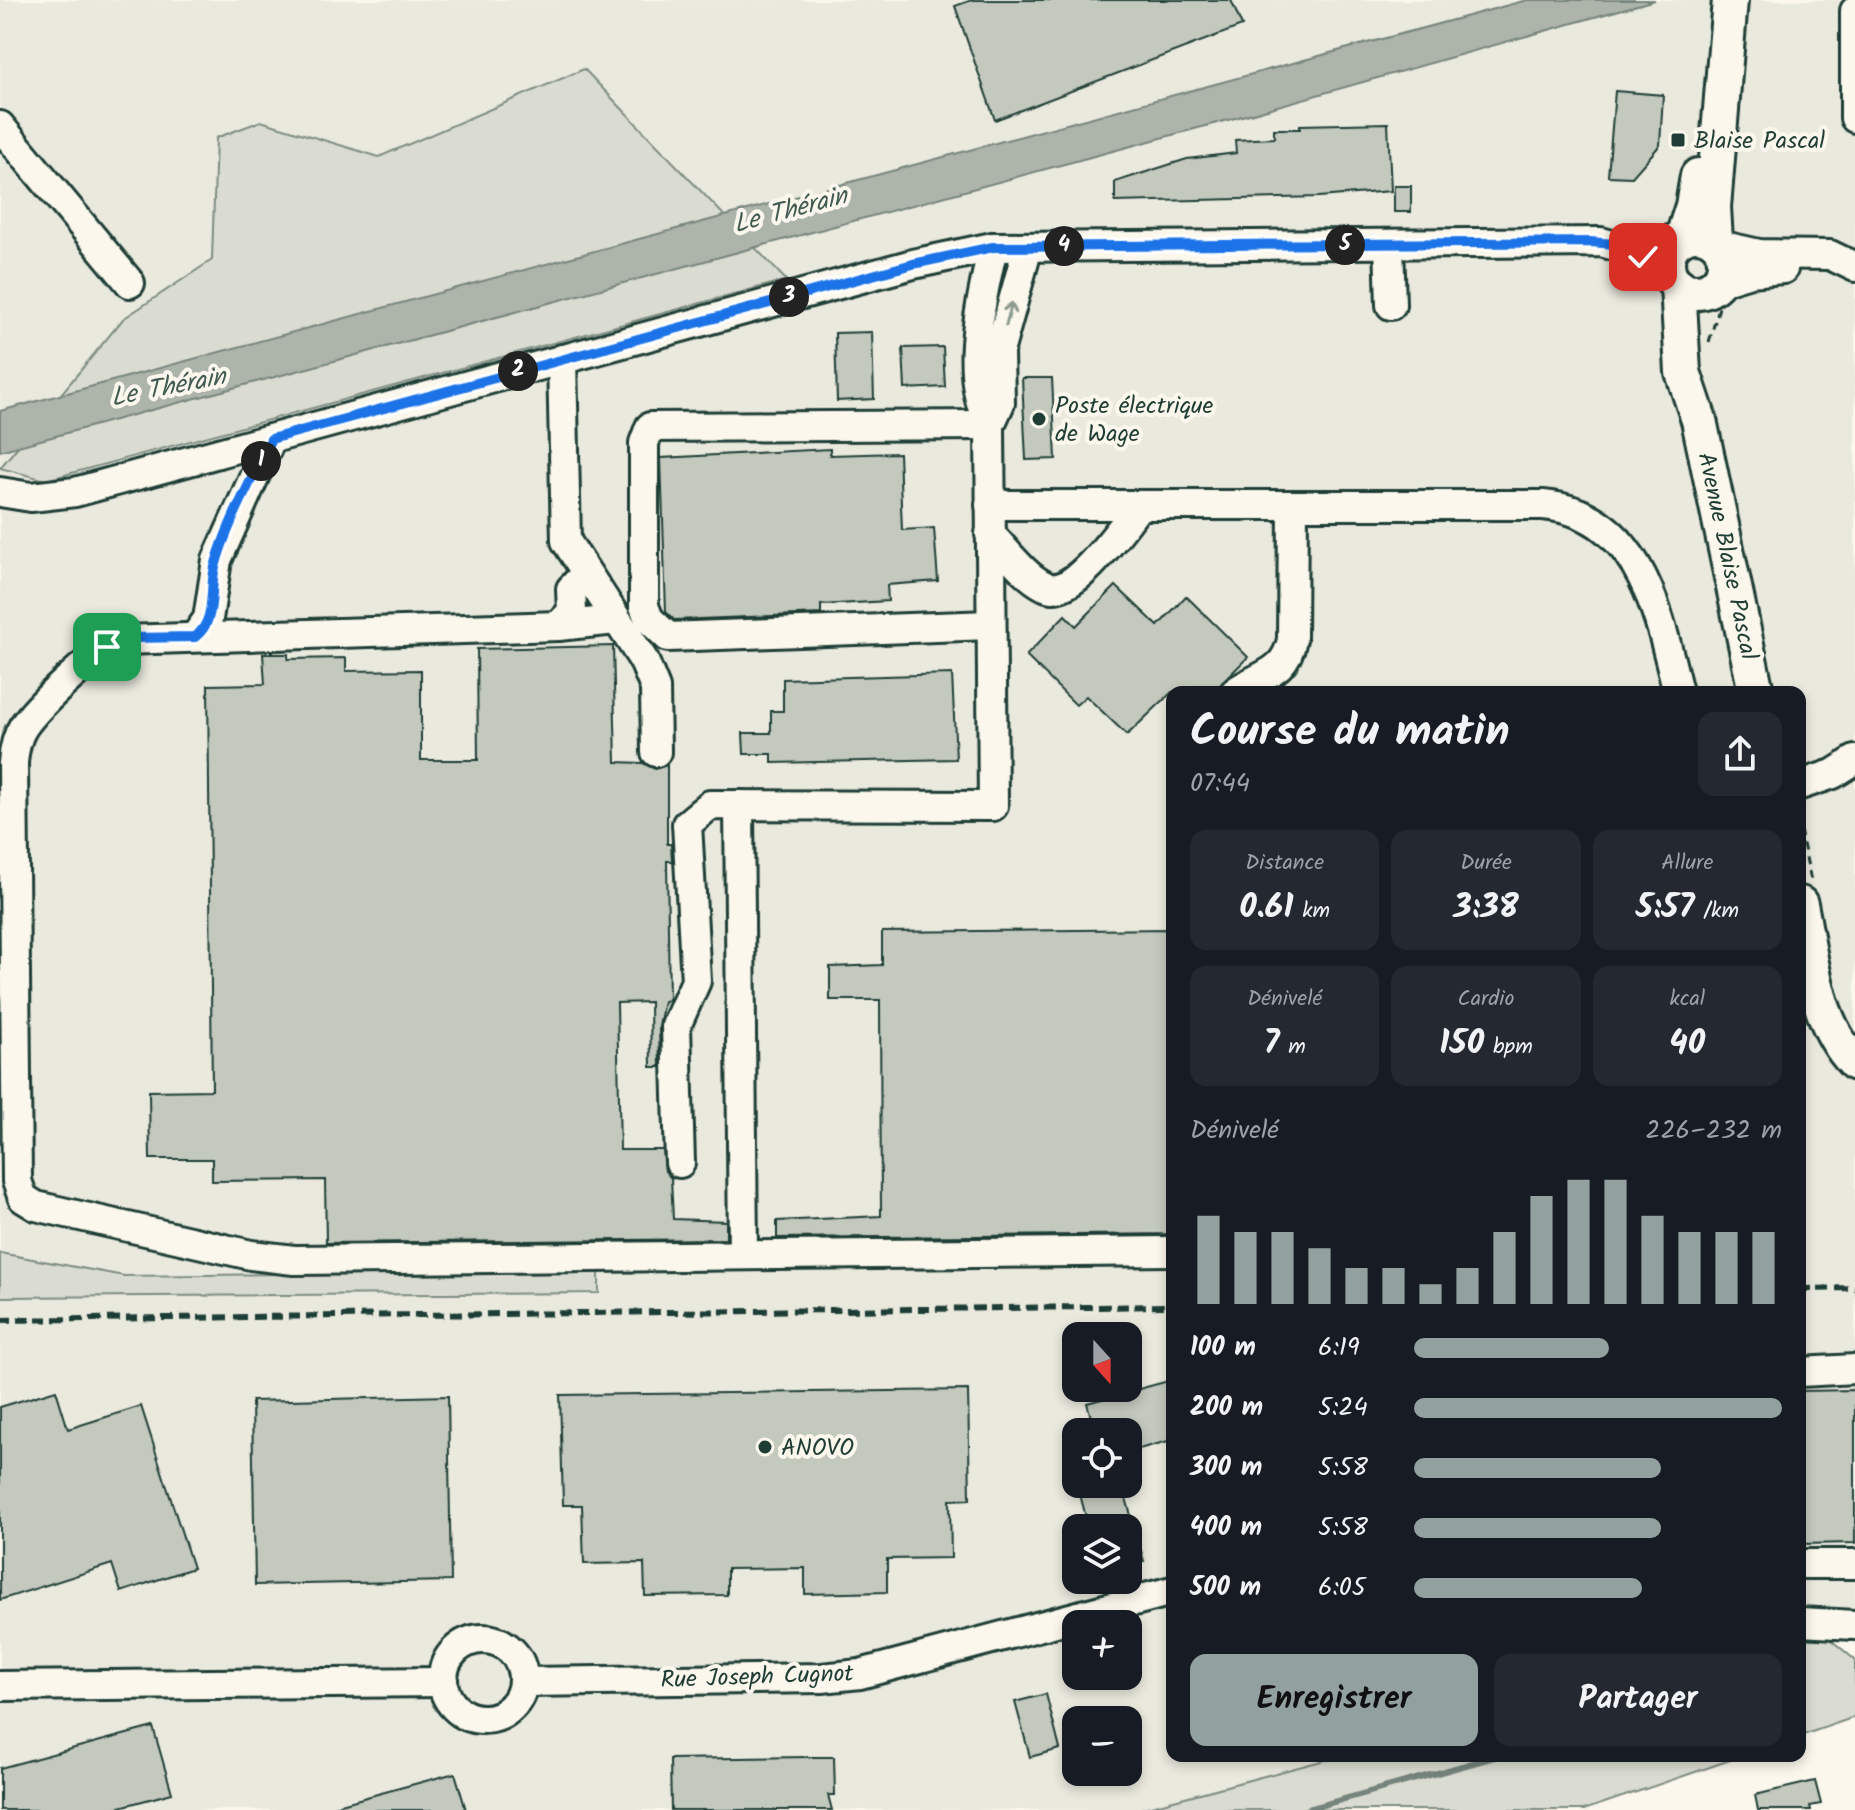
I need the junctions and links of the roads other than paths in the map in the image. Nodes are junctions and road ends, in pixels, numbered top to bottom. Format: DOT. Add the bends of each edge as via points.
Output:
graph roads {
  1 [pos="1712,0"];
  2 [pos="1730,0"];
  3 [pos="1855,11"];
  4 [pos="1855,118"];
  5 [pos="0,126"];
  6 [pos="1699,241"];
  7 [pos="1389,244"];
  8 [pos="1621,246"];
  9 [pos="993,247"];
  10 [pos="1028,247"];
  11 [pos="1855,268"];
  12 [pos="130,283"];
  13 [pos="1694,284"];
  14 [pos="1391,305"];
  15 [pos="562,359"];
  16 [pos="990,425"];
  17 [pos="271,439"];
  18 [pos="0,492"];
  19 [pos="990,505"];
  20 [pos="1140,505"];
  21 [pos="1293,506"];
  22 [pos="990,534"];
  23 [pos="586,573"];
  24 [pos="616,620"];
  25 [pos="991,625"];
  26 [pos="558,626"];
  27 [pos="195,637"];
  28 [pos="1246,686"];
  29 [pos="1676,686"];
  30 [pos="1755,686"];
  31 [pos="656,752"];
  32 [pos="1855,760"];
  33 [pos="1806,783"];
  34 [pos="739,805"];
  35 [pos="1806,931"];
  36 [pos="1855,1063"];
  37 [pos="680,1163"];
  38 [pos="1166,1251"];
  39 [pos="743,1255"];
  40 [pos="1855,1369"];
  41 [pos="1806,1372"];
  42 [pos="1806,1564"];
  43 [pos="1855,1564"];
  44 [pos="1166,1593"];
  45 [pos="1806,1622"];
  46 [pos="1806,1623"];
  47 [pos="1855,1625"];
  48 [pos="1855,1632"];
  49 [pos="443,1682"];
  50 [pos="523,1682"];
  51 [pos="0,1686"];
  1 -- 6 [label="main road, Avenue Blaise Pascal" via="1697,178"];
  2 -- 6 [label="main road, Avenue Blaise Pascal" via="1713,207"];
  3 -- 4 [label="street"];
  5 -- 12 [label="street"];
  6 -- 8 [label="street"];
  6 -- 11 [label="street" via="1759,254 1830,255"];
  6 -- 13 [label="main road, Avenue Blaise Pascal" via="1725,266"];
  6 -- 13 [label="main road, Avenue Blaise Pascal" via="1668,258"];
  7 -- 8 [label="street"];
  7 -- 10 [label="street"];
  7 -- 14 [label="street"];
  8 -- 13 [label="street"];
  9 -- 10 [label="street"];
  9 -- 15 [label="street"];
  9 -- 16 [label="street" via="981,304 977,384 978,404"];
  16 -- 10 [label="street, one-way" via="1000,403 999,352"];
  11 -- 13 [label="street" via="1762,270"];
  13 -- 30 [label="main road, Avenue Blaise Pascal" via="1681,359 1699,420"];
  15 -- 17 [label="street"];
  15 -- 23 [label="street" via="566,541"];
  16 -- 19 [label="street"];
  16 -- 25 [label="street" via="650,427 644,443 644,606 649,619 668,637"];
  17 -- 18 [label="street" via="62,495"];
  17 -- 27 [label="street" via="217,560 208,619"];
  19 -- 20 [label="street"];
  19 -- 22 [label="street"];
  20 -- 21 [label="street"];
  20 -- 22 [label="street" via="1077,579 1062,589 1038,582"];
  21 -- 28 [label="street" via="1288,655 1277,669"];
  21 -- 29 [label="street" via="1567,509 1614,539 1642,572"];
  22 -- 25 [label="street"];
  23 -- 24 [label="street"];
  23 -- 26 [label="street" via="571,589 572,612"];
  24 -- 26 [label="street"];
  24 -- 31 [label="street" via="655,688"];
  25 -- 34 [label="street" via="993,806"];
  26 -- 27 [label="street"];
  27 -- 39 [label="street" via="114,642 32,716 15,743 17,1181 23,1198 36,1206 282,1259"];
  32 -- 33 [label="street"];
  34 -- 37 [label="street" via="710,805 687,824 696,981 676,1026"];
  34 -- 39 [label="street"];
  35 -- 36 [label="main road" via="1825,1017"];
  38 -- 39 [label="street"];
  40 -- 41 [label="street"];
  42 -- 43 [label="street"];
  44 -- 50 [label="street, Rue Joseph Cugnot" via="860,1674"];
  45 -- 47 [label="street"];
  46 -- 48 [label="street"];
  49 -- 50 [label="street" via="459,1711 485,1719 511,1707"];
  49 -- 50 [label="street" via="454,1652 483,1639 512,1652"];
  49 -- 51 [label="street"];
}
